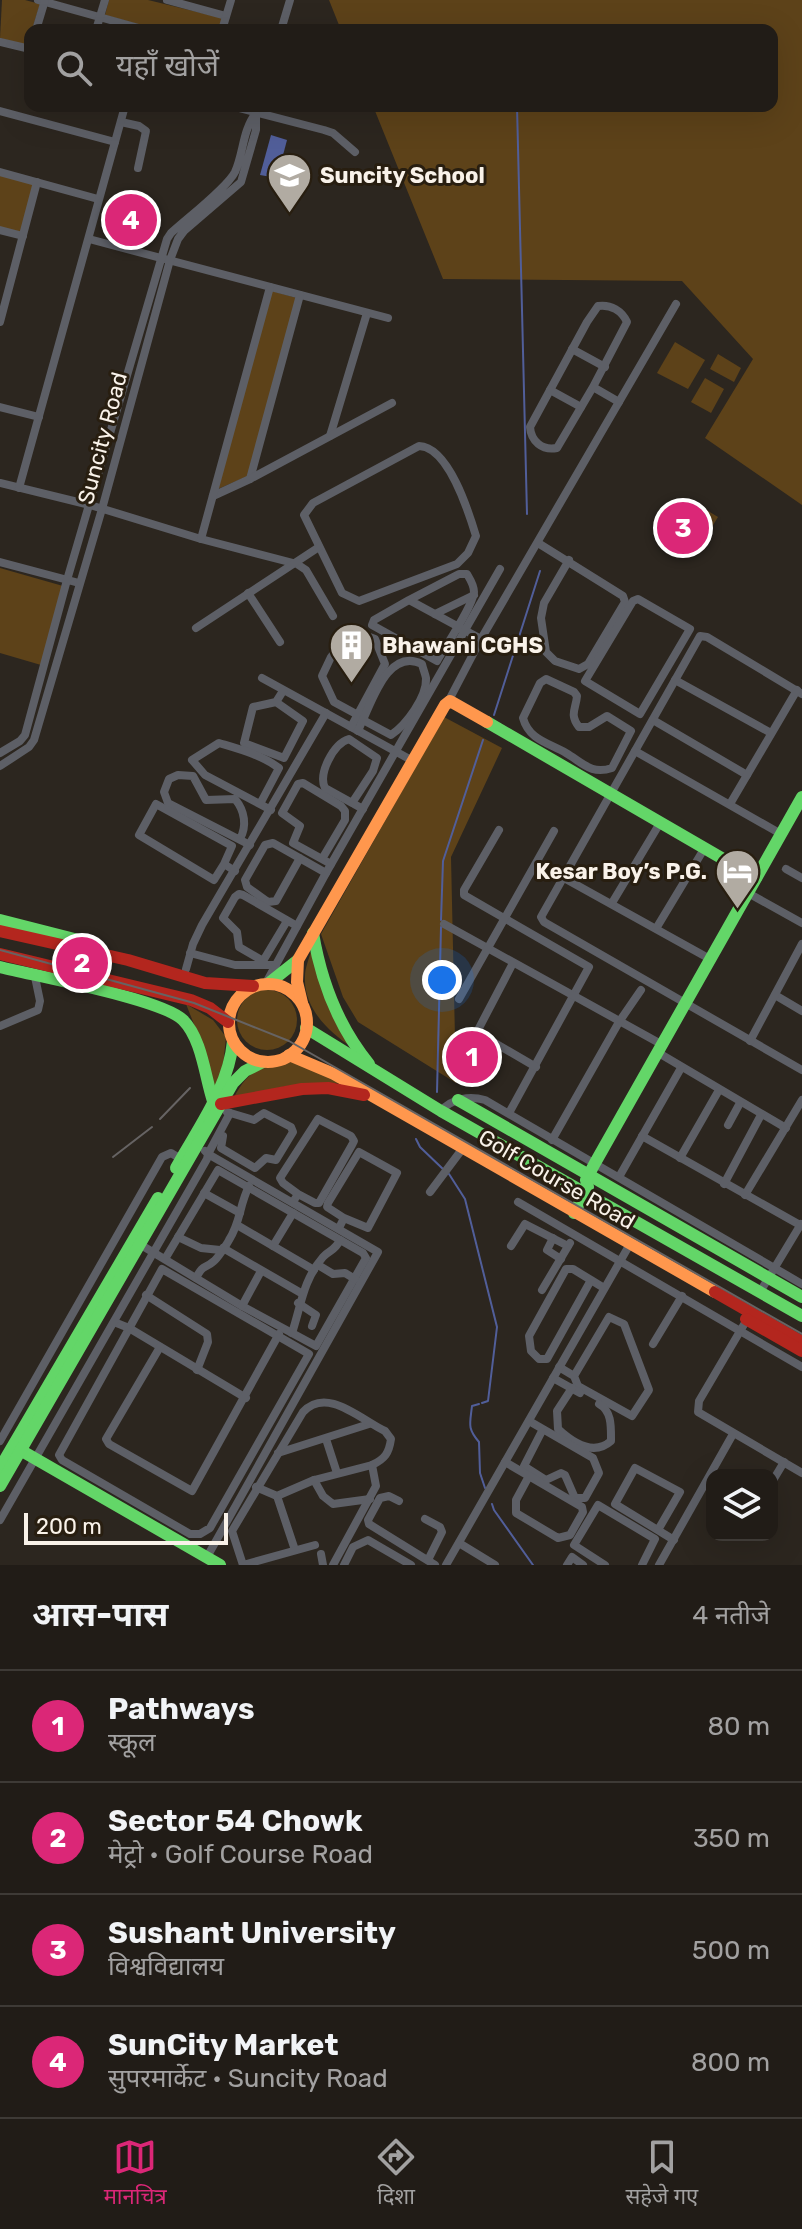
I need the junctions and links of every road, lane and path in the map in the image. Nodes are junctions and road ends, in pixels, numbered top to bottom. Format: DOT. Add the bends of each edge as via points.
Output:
graph roads {
  1 [pos="105,0"];
  2 [pos="167,0"];
  3 [pos="231,0"];
  4 [pos="290,0"];
  5 [pos="43,1"];
  6 [pos="226,16"];
  7 [pos="100,18"];
  8 [pos="37,24"];
  9 [pos="98,24"];
  10 [pos="123,24"];
  11 [pos="224,24"];
  12 [pos="283,24"];
  13 [pos="0,42"];
  14 [pos="24,48"];
  15 [pos="0,111"];
  16 [pos="124,112"];
  17 [pos="256,112"];
  18 [pos="257,112"];
  19 [pos="264,112"];
  20 [pos="121,122"];
  21 [pos="115,142"];
  22 [pos="355,152"];
  23 [pos="138,168"];
  24 [pos="0,172"];
  25 [pos="37,182"];
  26 [pos="98,199"];
  27 [pos="0,230"];
  28 [pos="23,236"];
  29 [pos="89,239"];
  30 [pos="165,259"];
  31 [pos="4,285"];
  32 [pos="270,287"];
  33 [pos="300,295"];
  34 [pos="676,304"];
  35 [pos="367,313"];
  36 [pos="388,318"];
  37 [pos="0,322"];
  38 [pos="572,349"];
  39 [pos="605,367"];
  40 [pos="593,387"];
  41 [pos="550,390"];
  42 [pos="619,402"];
  43 [pos="392,403"];
  44 [pos="0,407"];
  45 [pos="581,407"];
  46 [pos="39,417"];
  47 [pos="330,437"];
  48 [pos="250,479"];
  49 [pos="0,483"];
  50 [pos="19,488"];
  51 [pos="213,496"];
  52 [pos="90,505"];
  53 [pos="102,509"];
  54 [pos="201,539"];
  55 [pos="538,543"];
  56 [pos="319,547"];
  57 [pos="569,560"];
  58 [pos="0,562"];
  59 [pos="297,564"];
  60 [pos="326,565"];
  61 [pos="500,569"];
  62 [pos="309,575"];
  63 [pos="67,580"];
  64 [pos="79,583"];
  65 [pos="248,593"];
  66 [pos="474,595"];
  67 [pos="409,600"];
  68 [pos="435,614"];
  69 [pos="464,614"];
  70 [pos="333,616"];
  71 [pos="473,619"];
  72 [pos="488,627"];
  73 [pos="196,628"];
  74 [pos="462,628"];
  75 [pos="481,639"];
  76 [pos="280,642"];
  77 [pos="668,667"];
  78 [pos="663,677"];
  79 [pos="262,678"];
  80 [pos="676,679"];
  81 [pos="283,691"];
  82 [pos="800,692"];
  83 [pos="276,702"];
  84 [pos="448,702"];
  85 [pos="326,713"];
  86 [pos="360,717"];
  87 [pos="653,720"];
  88 [pos="354,729"];
  89 [pos="771,733"];
  90 [pos="635,751"];
  91 [pos="397,752"];
  92 [pos="0,753"];
  93 [pos="560,758"];
  94 [pos="413,761"];
  95 [pos="0,766"];
  96 [pos="747,775"];
  97 [pos="612,794"];
  98 [pos="802,797"];
  99 [pos="352,803"];
  100 [pos="260,804"];
  101 [pos="730,804"];
  102 [pos="363,809"];
  103 [pos="271,810"];
  104 [pos="660,823"];
  105 [pos="499,830"];
  106 [pos="554,831"];
  107 [pos="781,834"];
  108 [pos="240,839"];
  109 [pos="250,845"];
  110 [pos="704,849"];
  111 [pos="300,858"];
  112 [pos="322,859"];
  113 [pos="224,864"];
  114 [pos="329,868"];
  115 [pos="786,869"];
  116 [pos="235,871"];
  117 [pos="564,878"];
  118 [pos="756,878"];
  119 [pos="802,878"];
  120 [pos="748,893"];
  121 [pos="612,903"];
  122 [pos="503,919"];
  123 [pos="0,920"];
  124 [pos="287,921"];
  125 [pos="802,923"];
  126 [pos="444,924"];
  127 [pos="297,926"];
  128 [pos="657,927"];
  129 [pos="0,931"];
  130 [pos="313,933"];
  131 [pos="802,944"];
  132 [pos="487,948"];
  133 [pos="190,953"];
  134 [pos="0,954"];
  135 [pos="710,959"];
  136 [pos="298,960"];
  137 [pos="513,963"];
  138 [pos="276,965"];
  139 [pos="0,967"];
  140 [pos="186,969"];
  141 [pos="35,977"];
  142 [pos="263,984"];
  143 [pos="218,985"];
  144 [pos="641,990"];
  145 [pos="165,995"];
  146 [pos="775,995"];
  147 [pos="575,997"];
  148 [pos="459,999"];
  149 [pos="302,1003"];
  150 [pos="684,1005"];
  151 [pos="160,1008"];
  152 [pos="802,1011"];
  153 [pos="228,1022"];
  154 [pos="619,1022"];
  155 [pos="0,1026"];
  156 [pos="306,1028"];
  157 [pos="233,1041"];
  158 [pos="750,1041"];
  159 [pos="659,1048"];
  160 [pos="289,1055"];
  161 [pos="263,1062"];
  162 [pos="536,1067"];
  163 [pos="681,1068"];
  164 [pos="374,1070"];
  165 [pos="802,1070"];
  166 [pos="719,1090"];
  167 [pos="379,1100"];
  168 [pos="458,1100"];
  169 [pos="802,1100"];
  170 [pos="740,1103"];
  171 [pos="223,1108"];
  172 [pos="441,1111"];
  173 [pos="509,1113"];
  174 [pos="761,1115"];
  175 [pos="728,1125"];
  176 [pos="786,1128"];
  177 [pos="642,1136"];
  178 [pos="552,1140"];
  179 [pos="203,1150"];
  180 [pos="458,1154"];
  181 [pos="680,1158"];
  182 [pos="181,1159"];
  183 [pos="619,1177"];
  184 [pos="587,1179"];
  185 [pos="724,1184"];
  186 [pos="249,1186"];
  187 [pos="430,1192"];
  188 [pos="204,1193"];
  189 [pos="745,1195"];
  190 [pos="296,1198"];
  191 [pos="518,1202"];
  192 [pos="570,1210"];
  193 [pos="240,1213"];
  194 [pos="293,1213"];
  195 [pos="344,1218"];
  196 [pos="801,1224"];
  197 [pos="237,1225"];
  198 [pos="339,1228"];
  199 [pos="575,1236"];
  200 [pos="178,1237"];
  201 [pos="793,1237"];
  202 [pos="553,1238"];
  203 [pos="340,1240"];
  204 [pos="802,1242"];
  205 [pos="141,1245"];
  206 [pos="273,1246"];
  207 [pos="511,1246"];
  208 [pos="568,1246"];
  209 [pos="628,1246"];
  210 [pos="222,1249"];
  211 [pos="154,1253"];
  212 [pos="165,1259"];
  213 [pos="561,1259"];
  214 [pos="619,1262"];
  215 [pos="316,1268"];
  216 [pos="261,1271"];
  217 [pos="771,1273"];
  218 [pos="196,1278"];
  219 [pos="355,1279"];
  220 [pos="591,1280"];
  221 [pos="802,1284"];
  222 [pos="604,1288"];
  223 [pos="542,1290"];
  224 [pos="760,1292"];
  225 [pos="301,1293"];
  226 [pos="146,1295"];
  227 [pos="682,1296"];
  228 [pos="802,1297"];
  229 [pos="298,1303"];
  230 [pos="242,1306"];
  231 [pos="101,1312"];
  232 [pos="802,1316"];
  233 [pos="297,1318"];
  234 [pos="115,1320"];
  235 [pos="746,1321"];
  236 [pos="312,1326"];
  237 [pos="129,1328"];
  238 [pos="292,1333"];
  239 [pos="325,1333"];
  240 [pos="279,1334"];
  241 [pos="802,1342"];
  242 [pos="653,1344"];
  243 [pos="160,1347"];
  244 [pos="802,1351"];
  245 [pos="559,1367"];
  246 [pos="802,1367"];
  247 [pos="197,1370"];
  248 [pos="574,1376"];
  249 [pos="553,1378"];
  250 [pos="31,1385"];
  251 [pos="48,1385"];
  252 [pos="572,1388"];
  253 [pos="246,1398"];
  254 [pos="529,1421"];
  255 [pos="369,1424"];
  256 [pos="543,1429"];
  257 [pos="733,1434"];
  258 [pos="326,1439"];
  259 [pos="11,1446"];
  260 [pos="278,1453"];
  261 [pos="35,1458"];
  262 [pos="505,1462"];
  263 [pos="784,1462"];
  264 [pos="372,1465"];
  265 [pos="0,1468"];
  266 [pos="778,1472"];
  267 [pos="337,1473"];
  268 [pos="802,1473"];
  269 [pos="529,1476"];
  270 [pos="314,1480"];
  271 [pos="249,1482"];
  272 [pos="0,1486"];
  273 [pos="259,1488"];
  274 [pos="277,1496"];
  275 [pos="370,1499"];
  276 [pos="399,1501"];
  277 [pos="425,1519"];
  278 [pos="0,1520"];
  279 [pos="658,1530"];
  280 [pos="674,1540"];
  281 [pos="459,1543"];
  282 [pos="315,1545"];
  283 [pos="295,1550"];
  284 [pos="649,1553"];
  285 [pos="321,1554"];
  286 [pos="207,1557"];
  287 [pos="660,1562"];
  288 [pos="432,1563"];
  289 [pos="220,1565"];
  290 [pos="323,1565"];
  291 [pos="333,1565"];
  292 [pos="344,1565"];
  293 [pos="411,1565"];
  294 [pos="446,1565"];
  295 [pos="495,1565"];
  296 [pos="567,1565"];
  297 [pos="583,1565"];
  298 [pos="605,1565"];
  299 [pos="643,1565"];
  1 -- 7 [label="street"];
  2 -- 6 [label="street"];
  3 -- 6 [label="street"];
  4 -- 12 [label="street"];
  5 -- 7 [label="street"];
  5 -- 8 [label="street"];
  6 -- 11 [label="street"];
  7 -- 9 [label="street"];
  7 -- 10 [label="street"];
  13 -- 14 [label="street"];
  15 -- 21 [label="street"];
  16 -- 20 [label="street"];
  17 -- 30 [label="street" via="235,172 171,233"];
  18 -- 30 [label="street, Suncity Road" via="241,182 184,231"];
  19 -- 22 [label="street" via="333,133"];
  20 -- 21 [label="street"];
  20 -- 23 [label="street" via="146,131"];
  21 -- 26 [label="street"];
  24 -- 25 [label="street"];
  25 -- 26 [label="street"];
  25 -- 28 [label="street"];
  26 -- 29 [label="street"];
  27 -- 28 [label="street"];
  28 -- 31 [label="street"];
  29 -- 30 [label="street"];
  29 -- 46 [label="street"];
  30 -- 32 [label="street"];
  30 -- 52 [label="street"];
  30 -- 53 [label="street, Suncity Road"];
  31 -- 37 [label="street"];
  32 -- 33 [label="street"];
  32 -- 51 [label="street"];
  33 -- 35 [label="street"];
  33 -- 48 [label="street"];
  34 -- 42 [label="street"];
  35 -- 36 [label="street"];
  35 -- 47 [label="street"];
  38 -- 39 [label="street"];
  38 -- 39 [label="street" via="598,306 623,314 627,322"];
  38 -- 41 [label="street"];
  39 -- 40 [label="street"];
  40 -- 42 [label="street"];
  40 -- 45 [label="street"];
  41 -- 45 [label="street"];
  41 -- 45 [label="street" via="530,427 534,441 557,448"];
  42 -- 55 [label="street"];
  43 -- 47 [label="street"];
  44 -- 46 [label="street"];
  46 -- 50 [label="street"];
  47 -- 48 [label="street"];
  48 -- 51 [label="street"];
  49 -- 50 [label="street"];
  50 -- 52 [label="street"];
  51 -- 54 [label="street"];
  52 -- 53 [label="street"];
  52 -- 63 [label="street"];
  53 -- 54 [label="street"];
  53 -- 64 [label="street, Suncity Road"];
  54 -- 59 [label="street"];
  55 -- 57 [label="street"];
  55 -- 72 [label="street"];
  56 -- 59 [label="street"];
  56 -- 60 [label="street"];
  56 -- 60 [label="street" via="305,521 307,509 419,446 434,452 464,494 476,536 457,564 359,601 342,593"];
  57 -- 57 [label="street" via="541,618 546,652 579,669 588,664 625,602"];
  58 -- 63 [label="street"];
  59 -- 62 [label="street"];
  59 -- 65 [label="street"];
  60 -- 62 [label="street"];
  61 -- 71 [label="street"];
  62 -- 70 [label="street"];
  63 -- 64 [label="street"];
  63 -- 92 [label="street" via="25,735"];
  64 -- 95 [label="street, Suncity Road" via="34,740"];
  65 -- 73 [label="street"];
  65 -- 76 [label="street"];
  66 -- 67 [label="street" via="470,576 463,573"];
  66 -- 68 [label="street"];
  66 -- 69 [label="street"];
  67 -- 68 [label="street"];
  67 -- 74 [label="street" via="374,620 373,627 436,662"];
  68 -- 74 [label="street"];
  69 -- 71 [label="street"];
  69 -- 74 [label="street"];
  71 -- 72 [label="street"];
  71 -- 74 [label="street"];
  72 -- 75 [label="street"];
  74 -- 75 [label="street"];
  74 -- 91 [label="street"];
  75 -- 84 [label="street"];
  77 -- 78 [label="street"];
  77 -- 78 [label="street" via="690,629 638,599 585,681 640,714"];
  77 -- 80 [label="street"];
  78 -- 80 [label="street"];
  79 -- 81 [label="street"];
  80 -- 82 [label="street" via="702,634"];
  80 -- 87 [label="street"];
  80 -- 89 [label="street"];
  81 -- 83 [label="street"];
  81 -- 85 [label="street"];
  82 -- 89 [label="street"];
  83 -- 83 [label="street" via="303,721 284,758 244,743 253,707"];
  84 -- 93 [label="main road"];
  84 -- 94 [label="main road"];
  85 -- 88 [label="street"];
  85 -- 103 [label="street"];
  86 -- 86 [label="street" via="390,669 409,660 422,664 424,688 397,731 391,735"];
  86 -- 86 [label="street" via="385,664 375,639 367,636 345,638 322,676 334,702"];
  86 -- 88 [label="street"];
  87 -- 90 [label="street"];
  87 -- 96 [label="street"];
  88 -- 91 [label="street"];
  89 -- 96 [label="street"];
  90 -- 97 [label="street"];
  90 -- 101 [label="street"];
  91 -- 94 [label="street"];
  91 -- 102 [label="street"];
  93 -- 93 [label="street" via="592,770 612,768 631,731 607,716 579,727 572,710 577,696 546,679 523,718 526,728"];
  93 -- 97 [label="main road"];
  94 -- 130 [label="main road"];
  96 -- 101 [label="street"];
  97 -- 104 [label="main road"];
  97 -- 117 [label="street"];
  98 -- 107 [label="main road"];
  99 -- 99 [label="street" via="325,788 321,778 337,745 349,739 377,758"];
  99 -- 102 [label="street"];
  100 -- 100 [label="street" via="279,768 272,763 219,743 192,760 205,775"];
  100 -- 103 [label="street"];
  101 -- 107 [label="street"];
  102 -- 114 [label="street"];
  103 -- 109 [label="street"];
  104 -- 110 [label="main road"];
  104 -- 121 [label="street"];
  105 -- 122 [label="street" via="464,895"];
  106 -- 122 [label="street"];
  107 -- 118 [label="main road"];
  108 -- 108 [label="street" via="245,822 235,799 206,800 193,776 169,779 164,792 168,803"];
  108 -- 109 [label="street"];
  109 -- 116 [label="street"];
  110 -- 118 [label="main road"];
  110 -- 128 [label="street"];
  111 -- 111 [label="street" via="273,843 265,845 245,880 247,887 268,902 276,901"];
  111 -- 114 [label="street"];
  112 -- 112 [label="street" via="293,843 300,826 282,813 298,784 345,811"];
  112 -- 114 [label="street"];
  113 -- 113 [label="street" via="232,846 156,804 139,835 214,880"];
  113 -- 116 [label="street"];
  114 -- 127 [label="street"];
  115 -- 119 [label="street"];
  116 -- 133 [label="street"];
  117 -- 121 [label="street"];
  117 -- 150 [label="street" via="542,920"];
  118 -- 120 [label="main road"];
  120 -- 125 [label="street"];
  120 -- 135 [label="main road"];
  121 -- 128 [label="street"];
  122 -- 132 [label="street"];
  122 -- 147 [label="street" via="589,967"];
  123 -- 140 [label="main road"];
  124 -- 124 [label="street" via="239,894 223,918 237,932 239,947 263,961"];
  124 -- 127 [label="street"];
  126 -- 132 [label="street"];
  127 -- 138 [label="street"];
  128 -- 135 [label="street"];
  129 -- 143 [label="main road"];
  130 -- 136 [label="main road"];
  130 -- 164 [label="main road" via="321,976 354,1043"];
  131 -- 146 [label="street"];
  132 -- 137 [label="street"];
  132 -- 148 [label="street"];
  133 -- 138 [label="street" via="235,965"];
  133 -- 140 [label="street"];
  134 -- 145 [label="main road"];
  135 -- 150 [label="main road"];
  136 -- 142 [label="main road"];
  136 -- 149 [label="main road"];
  137 -- 147 [label="street"];
  137 -- 162 [label="street" via="478,1030"];
  138 -- 142 [label="street"];
  139 -- 141 [label="main road"];
  140 -- 143 [label="main road"];
  141 -- 151 [label="main road"];
  141 -- 155 [label="street" via="38,1010"];
  142 -- 143 [label="main road"];
  142 -- 149 [label="main road" via="289,990"];
  142 -- 153 [label="main road" via="235,1000"];
  144 -- 154 [label="street"];
  145 -- 151 [label="main road"];
  145 -- 153 [label="main road" via="210,1008"];
  146 -- 152 [label="street"];
  146 -- 158 [label="street"];
  147 -- 154 [label="street"];
  147 -- 162 [label="street"];
  149 -- 156 [label="main road"];
  150 -- 158 [label="street"];
  150 -- 159 [label="main road"];
  151 -- 171 [label="main road" via="185,1023"];
  153 -- 157 [label="main road"];
  154 -- 159 [label="street"];
  154 -- 178 [label="street"];
  156 -- 160 [label="main road"];
  156 -- 164 [label="main road, Golf Course Road"];
  157 -- 161 [label="main road" via="246,1055"];
  157 -- 171 [label="main road"];
  158 -- 165 [label="street"];
  159 -- 163 [label="street"];
  159 -- 184 [label="main road"];
  160 -- 161 [label="main road"];
  160 -- 167 [label="main road, Golf Course Road"];
  161 -- 171 [label="main road" via="233,1083"];
  162 -- 173 [label="street"];
  163 -- 166 [label="street"];
  163 -- 177 [label="street"];
  164 -- 172 [label="main road, Golf Course Road"];
  166 -- 170 [label="street"];
  166 -- 181 [label="street"];
  167 -- 171 [label="main road" via="328,1088 302,1089"];
  167 -- 180 [label="main road, Golf Course Road"];
  168 -- 172 [label="street"];
  168 -- 173 [label="street" via="479,1098"];
  168 -- 184 [label="main road"];
  169 -- 176 [label="street"];
  170 -- 174 [label="street"];
  170 -- 175 [label="street"];
  171 -- 171 [label="street" via="254,1120 264,1113 291,1127 276,1160 266,1158 255,1168 221,1148"];
  171 -- 179 [label="main road"];
  171 -- 182 [label="main road"];
  172 -- 184 [label="main road, Golf Course Road"];
  173 -- 178 [label="street"];
  174 -- 176 [label="street"];
  174 -- 185 [label="street"];
  176 -- 189 [label="street"];
  177 -- 181 [label="street"];
  177 -- 183 [label="street"];
  178 -- 184 [label="street"];
  179 -- 190 [label="street"];
  179 -- 205 [label="main road"];
  179 -- 211 [label="street"];
  180 -- 187 [label="street"];
  180 -- 192 [label="main road, Golf Course Road"];
  180 -- 209 [label="main road"];
  181 -- 185 [label="street"];
  182 -- 250 [label="street" via="171,1153 162,1157"];
  182 -- 251 [label="main road"];
  183 -- 184 [label="street"];
  183 -- 217 [label="street"];
  184 -- 192 [label="main road"];
  184 -- 217 [label="main road"];
  184 -- 224 [label="main road, Golf Course Road"];
  185 -- 189 [label="street"];
  186 -- 188 [label="street" via="218,1170"];
  186 -- 193 [label="street"];
  186 -- 194 [label="street"];
  188 -- 193 [label="street"];
  188 -- 200 [label="street"];
  189 -- 196 [label="street"];
  190 -- 190 [label="street" via="319,1203 354,1141 321,1119 280,1178"];
  190 -- 198 [label="street"];
  191 -- 199 [label="street"];
  192 -- 209 [label="main road, Golf Course Road"];
  193 -- 197 [label="street"];
  194 -- 203 [label="street"];
  194 -- 206 [label="street"];
  195 -- 195 [label="street" via="327,1207 359,1152 397,1173 368,1228"];
  195 -- 198 [label="street"];
  196 -- 201 [label="street"];
  197 -- 206 [label="street"];
  197 -- 210 [label="street"];
  198 -- 271 [label="street" via="378,1254"];
  199 -- 208 [label="street"];
  199 -- 214 [label="street"];
  200 -- 210 [label="street" via="201,1248"];
  200 -- 212 [label="street"];
  201 -- 204 [label="street"];
  201 -- 217 [label="street"];
  202 -- 207 [label="street" via="525,1224"];
  202 -- 208 [label="street"];
  202 -- 213 [label="street" via="547,1250"];
  203 -- 215 [label="street"];
  203 -- 219 [label="street" via="366,1255"];
  205 -- 211 [label="street"];
  205 -- 231 [label="main road"];
  206 -- 215 [label="street"];
  208 -- 213 [label="street"];
  209 -- 214 [label="street"];
  209 -- 235 [label="main road, Golf Course Road"];
  210 -- 216 [label="street"];
  210 -- 218 [label="street"];
  211 -- 212 [label="street"];
  211 -- 234 [label="street"];
  212 -- 218 [label="street"];
  213 -- 223 [label="street"];
  214 -- 222 [label="street"];
  214 -- 227 [label="street"];
  215 -- 219 [label="street"];
  215 -- 225 [label="street"];
  216 -- 225 [label="street"];
  216 -- 230 [label="street"];
  217 -- 221 [label="street"];
  217 -- 224 [label="street"];
  217 -- 228 [label="main road"];
  218 -- 230 [label="street"];
  219 -- 239 [label="street"];
  220 -- 220 [label="street" via="566,1269 529,1336 531,1351 539,1359 547,1359"];
  220 -- 222 [label="street"];
  222 -- 245 [label="street"];
  224 -- 232 [label="main road, Golf Course Road"];
  225 -- 229 [label="street"];
  226 -- 237 [label="street"];
  226 -- 240 [label="street" via="163,1269"];
  226 -- 247 [label="street" via="207,1334"];
  227 -- 235 [label="street"];
  227 -- 242 [label="street"];
  229 -- 233 [label="street"];
  229 -- 236 [label="street" via="316,1315"];
  230 -- 238 [label="street"];
  231 -- 234 [label="street"];
  231 -- 259 [label="main road"];
  233 -- 236 [label="street"];
  233 -- 238 [label="street"];
  234 -- 237 [label="street"];
  234 -- 261 [label="street"];
  235 -- 241 [label="main road, Golf Course Road"];
  235 -- 244 [label="main road"];
  235 -- 246 [label="street"];
  235 -- 257 [label="street" via="696,1407"];
  236 -- 239 [label="street"];
  237 -- 240 [label="street" via="59,1455 194,1534 210,1528 309,1356"];
  237 -- 243 [label="street"];
  238 -- 239 [label="street" via="316,1346"];
  240 -- 253 [label="street"];
  243 -- 247 [label="street"];
  243 -- 253 [label="street" via="108,1434 109,1444 192,1491"];
  245 -- 248 [label="street"];
  245 -- 249 [label="street"];
  247 -- 253 [label="street"];
  248 -- 248 [label="street" via="578,1386 632,1416 649,1390 624,1324 609,1317"];
  249 -- 252 [label="street"];
  249 -- 254 [label="street"];
  250 -- 251 [label="street"];
  250 -- 259 [label="street"];
  251 -- 259 [label="main road"];
  252 -- 252 [label="street" via="607,1408 611,1441 606,1446 587,1448 558,1429 557,1411"];
  254 -- 256 [label="street"];
  254 -- 262 [label="street"];
  255 -- 258 [label="street"];
  255 -- 260 [label="street" via="332,1402 316,1404 303,1412"];
  255 -- 264 [label="street" via="391,1439 389,1451"];
  256 -- 256 [label="street" via="597,1463 599,1473 585,1498 575,1498 565,1475 546,1480 524,1466"];
  257 -- 263 [label="street"];
  257 -- 280 [label="street"];
  258 -- 260 [label="street"];
  258 -- 267 [label="street"];
  259 -- 261 [label="main road"];
  259 -- 265 [label="main road"];
  259 -- 272 [label="main road"];
  260 -- 273 [label="street"];
  261 -- 278 [label="street"];
  261 -- 286 [label="main road"];
  262 -- 269 [label="street"];
  262 -- 281 [label="street"];
  263 -- 266 [label="street"];
  263 -- 268 [label="street"];
  264 -- 267 [label="street"];
  264 -- 275 [label="street" via="376,1486"];
  267 -- 270 [label="street"];
  269 -- 269 [label="street" via="582,1507 570,1535 558,1538 516,1513 516,1500"];
  270 -- 274 [label="street"];
  270 -- 275 [label="street" via="333,1504"];
  271 -- 273 [label="street"];
  271 -- 286 [label="street"];
  273 -- 274 [label="street"];
  273 -- 283 [label="street" via="232,1531 239,1560 243,1565"];
  274 -- 283 [label="street"];
  275 -- 291 [label="street"];
  276 -- 288 [label="street" via="380,1498 369,1524"];
  277 -- 288 [label="street" via="442,1532"];
  279 -- 279 [label="street" via="615,1504 635,1468 680,1492"];
  279 -- 280 [label="street"];
  280 -- 287 [label="street"];
  281 -- 294 [label="street"];
  281 -- 295 [label="street"];
  282 -- 283 [label="street"];
  284 -- 287 [label="street"];
  284 -- 298 [label="street" via="652,1537 598,1505 574,1545"];
  284 -- 299 [label="street"];
  285 -- 290 [label="street"];
  286 -- 289 [label="main road"];
  292 -- 293 [label="street" via="353,1547 368,1540"];
  296 -- 297 [label="street" via="572,1557"];
}
